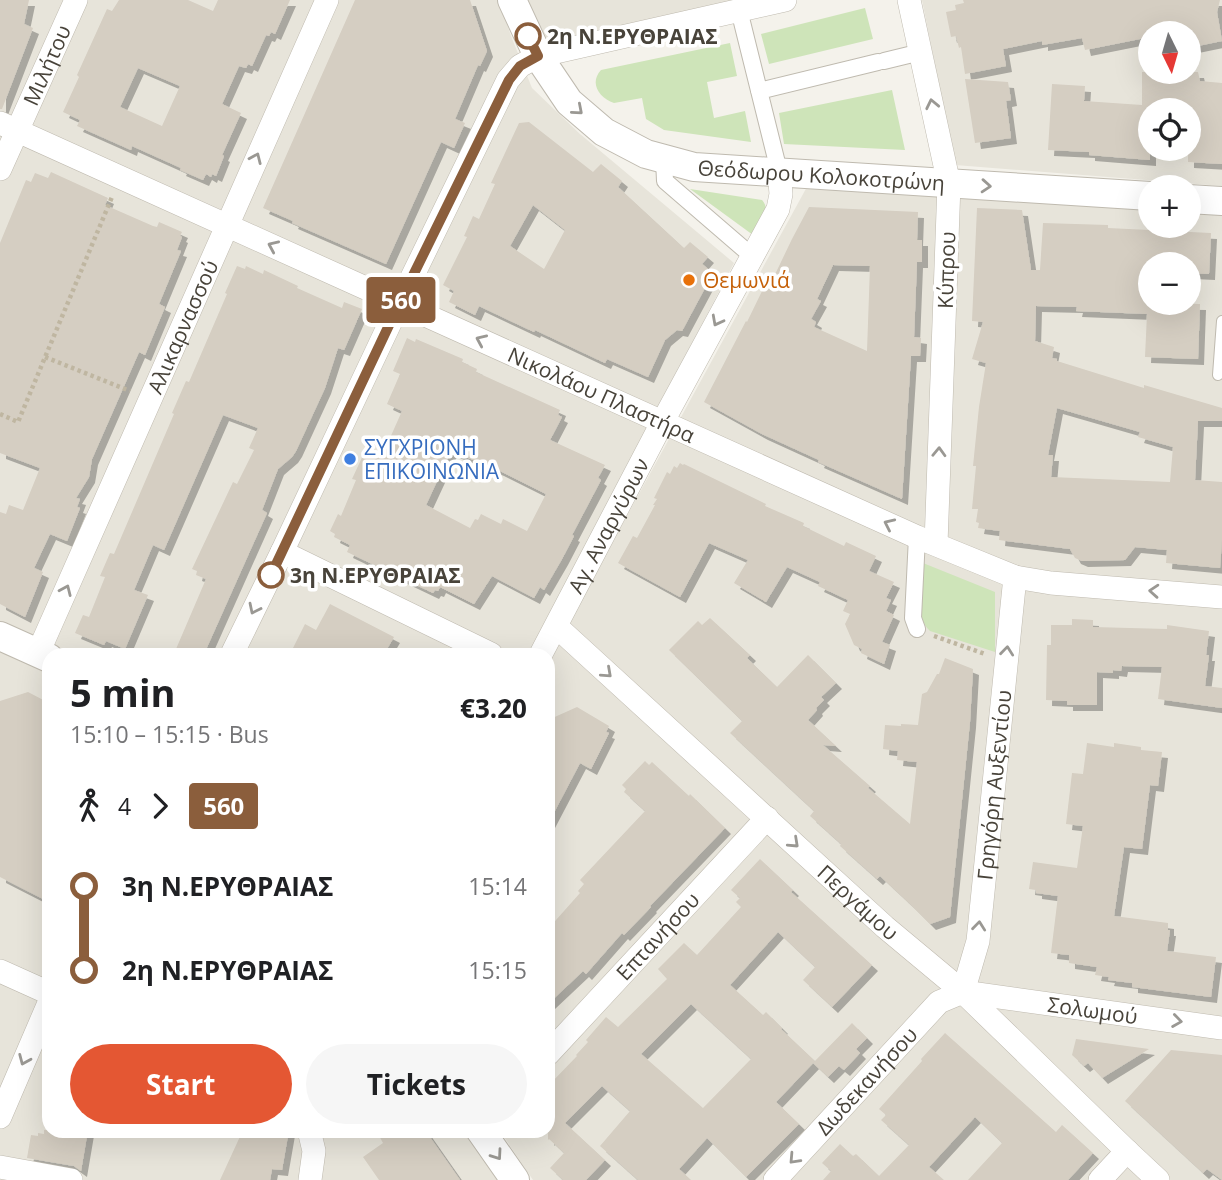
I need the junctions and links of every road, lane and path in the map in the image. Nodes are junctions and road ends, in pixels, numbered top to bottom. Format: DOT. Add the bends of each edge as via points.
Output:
graph roads {
  1 [pos="76,0"];
  2 [pos="327,0"];
  3 [pos="512,0"];
  4 [pos="785,0"];
  5 [pos="909,0"];
  6 [pos="703,9"];
  7 [pos="739,10"];
  8 [pos="921,52"];
  9 [pos="538,56"];
  10 [pos="759,91"];
  11 [pos="8,127"];
  12 [pos="664,159"];
  13 [pos="0,169"];
  14 [pos="779,171"];
  15 [pos="120,177"];
  16 [pos="949,184"];
  17 [pos="1138,196"];
  18 [pos="1201,200"];
  19 [pos="1222,201"];
  20 [pos="226,225"];
  21 [pos="752,256"];
  22 [pos="399,304"];
  23 [pos="1222,321"];
  24 [pos="45,357"];
  25 [pos="1219,375"];
  26 [pos="150,399"];
  27 [pos="0,414"];
  28 [pos="663,421"];
  29 [pos="926,541"];
  30 [pos="282,552"];
  31 [pos="1015,578"];
  32 [pos="1222,597"];
  33 [pos="557,627"];
  34 [pos="917,629"];
  35 [pos="0,636"];
  36 [pos="46,648"];
  37 [pos="235,648"];
  38 [pos="479,648"];
  39 [pos="545,648"];
  40 [pos="42,655"];
  41 [pos="1006,660"];
  42 [pos="767,818"];
  43 [pos="0,971"];
  44 [pos="42,989"];
  45 [pos="963,992"];
  46 [pos="42,1019"];
  47 [pos="1222,1028"];
  48 [pos="555,1046"];
  49 [pos="0,1117"];
  50 [pos="311,1138"];
  51 [pos="485,1138"];
  52 [pos="1127,1152"];
  53 [pos="0,1167"];
  54 [pos="71,1180"];
  55 [pos="310,1180"];
  56 [pos="514,1180"];
  57 [pos="775,1180"];
  58 [pos="1100,1180"];
  59 [pos="1158,1180"];
  1 -- 11 [label="street, Μιλήτου"];
  20 -- 2 [label="street, Αλικαρνασσού, one-way"];
  3 -- 9 [label="street, Θεόδωρου Κολοκοτρώνη"];
  4 -- 7 [label="street"];
  5 -- 8 [label="street, Κύπρου"];
  6 -- 7 [label="street"];
  6 -- 9 [label="street"];
  7 -- 10 [label="street"];
  8 -- 10 [label="street"];
  16 -- 8 [label="street, Κύπρου, one-way"];
  9 -- 12 [label="street, Θεόδωρου Κολοκοτρώνη, one-way" via="569,102 604,132"];
  9 -- 22 [label="street" via="520,66 509,80"];
  10 -- 14 [label="street"];
  11 -- 13 [label="street, Μιλήτου"];
  11 -- 15 [label="street, Νικολάου Πλαστήρα"];
  12 -- 14 [label="street, Θεόδωρου Κολοκοτρώνη" via="694,167"];
  12 -- 21 [label="street" via="665,181"];
  14 -- 16 [label="street, Θεόδωρου Κολοκοτρώνη"];
  14 -- 21 [label="street, Αγ. Αναργύρων" via="778,209"];
  15 -- 20 [label="street, Νικολάου Πλαστήρα"];
  15 -- 24 [label="path"];
  16 -- 17 [label="street, Θεόδωρου Κολοκοτρώνη, one-way"];
  29 -- 16 [label="street, Κύπρου, one-way"];
  18 -- 19 [label="street"];
  22 -- 20 [label="street, Νικολάου Πλαστήρα, one-way"];
  20 -- 26 [label="street, Αλικαρνασσού"];
  21 -- 28 [label="street, Αγ. Αναργύρων, one-way"];
  28 -- 22 [label="street, Νικολάου Πλαστήρα, one-way"];
  22 -- 30 [label="street"];
  23 -- 25 [label="lane"];
  24 -- 26 [label="path"];
  24 -- 27 [label="path" via="18,422"];
  36 -- 26 [label="street, Αλικαρνασσού, one-way"];
  29 -- 28 [label="street, Νικολάου Πλαστήρα, one-way"];
  28 -- 33 [label="street, Αγ. Αναργύρων"];
  29 -- 31 [label="street, Νικολάου Πλαστήρα"];
  29 -- 34 [label="street" via="913,618"];
  30 -- 37 [label="street, one-way"];
  30 -- 38 [label="street"];
  32 -- 31 [label="street, Νικολάου Πλαστήρα, one-way"];
  41 -- 31 [label="street, Γρηγόρη Αυξεντίου, one-way"];
  33 -- 39 [label="street, Αγ. Αναργύρων"];
  33 -- 42 [label="street, Περγάμου, one-way"];
  34 -- 41 [label="path"];
  35 -- 40 [label="street"];
  45 -- 41 [label="street, Γρηγόρη Αυξεντίου, one-way" via="978,941"];
  42 -- 45 [label="street, Περγάμου, one-way"];
  42 -- 48 [label="street, Επτανήσου"];
  43 -- 44 [label="street"];
  45 -- 47 [label="street, Σολωμού, one-way"];
  45 -- 52 [label="street, Περγάμου"];
  45 -- 57 [label="street, Δωδεκανήσου, one-way" via="939,1002"];
  46 -- 49 [label="street, one-way"];
  50 -- 55 [label="street"];
  51 -- 56 [label="street, one-way"];
  52 -- 58 [label="street"];
  52 -- 59 [label="street, Περγάμου"];
  53 -- 54 [label="street"];
}
